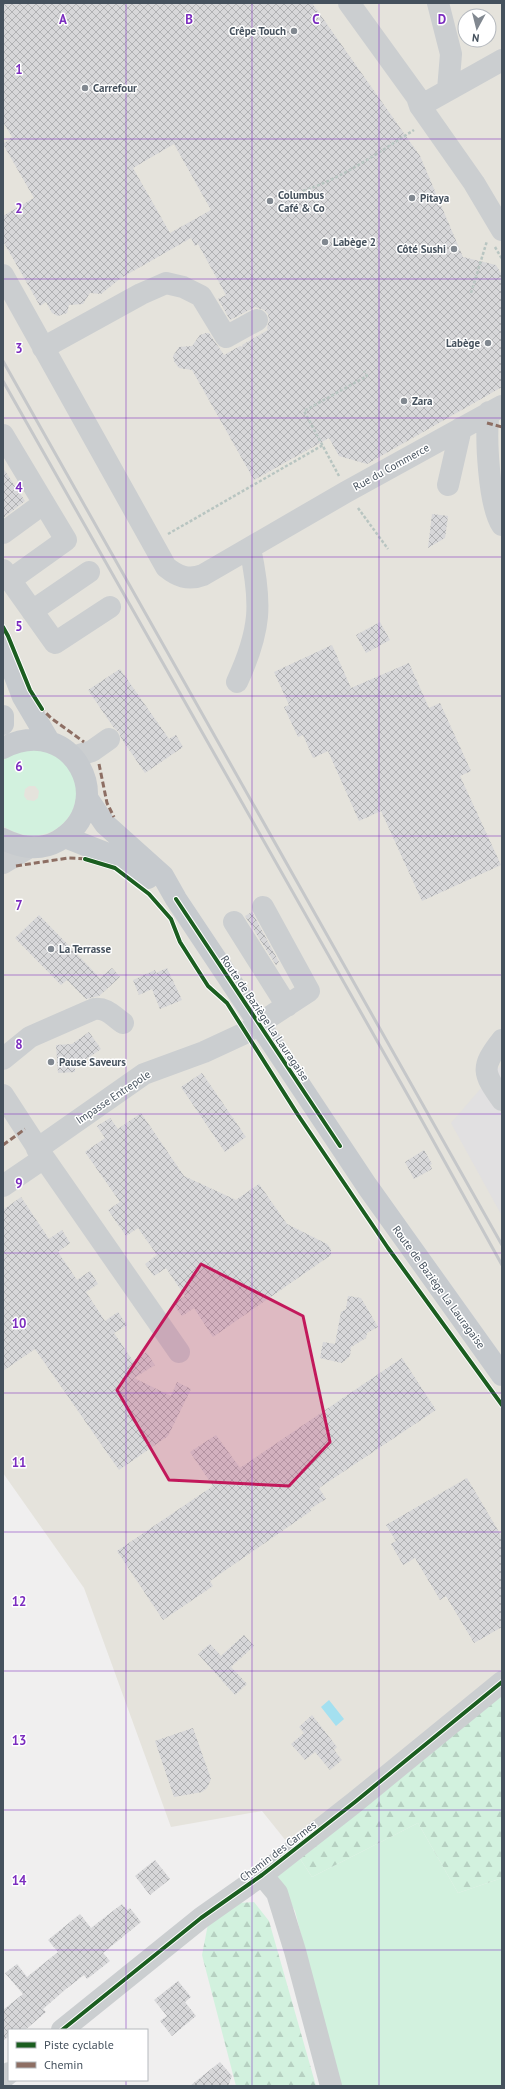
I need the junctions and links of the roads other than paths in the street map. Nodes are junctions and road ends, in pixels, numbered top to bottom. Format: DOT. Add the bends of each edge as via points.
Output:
graph roads {
  1 [pos="349,3"];
  2 [pos="438,3"];
  3 [pos="502,60"];
  4 [pos="448,90"];
  5 [pos="420,106"];
  6 [pos="495,233"];
  7 [pos="3,275"];
  8 [pos="257,320"];
  9 [pos="44,348"];
  10 [pos="496,409"];
  11 [pos="462,428"];
  12 [pos="3,435"];
  13 [pos="448,485"];
  14 [pos="44,503"];
  15 [pos="502,525"];
  16 [pos="3,533"];
  17 [pos="250,548"];
  18 [pos="89,572"];
  19 [pos="6,575"];
  20 [pos="110,607"];
  21 [pos="32,610"];
  22 [pos="3,645"];
  23 [pos="237,682"];
  24 [pos="3,716"];
  25 [pos="3,724"];
  26 [pos="109,739"];
  27 [pos="49,741"];
  28 [pos="3,748"];
  29 [pos="73,757"];
  30 [pos="87,798"];
  31 [pos="65,837"];
  32 [pos="3,839"];
  33 [pos="28,848"];
  34 [pos="3,863"];
  35 [pos="176,900"];
  36 [pos="263,907"];
  37 [pos="234,922"];
  38 [pos="287,1006"];
  39 [pos="122,1023"];
  40 [pos="259,1025"];
  41 [pos="502,1040"];
  42 [pos="3,1058"];
  43 [pos="3,1094"];
  44 [pos="502,1100"];
  45 [pos="41,1154"];
  46 [pos="3,1186"];
  47 [pos="179,1352"];
  48 [pos="502,1375"];
  49 [pos="502,1682"];
  50 [pos="262,1875"];
  51 [pos="63,2029"];
  52 [pos="330,2086"];
  1 -- 5 [label="street"];
  2 -- 4 [label="street" via="451,54"];
  3 -- 4 [label="street"];
  4 -- 5 [label="street"];
  5 -- 6 [label="street" via="474,183"];
  7 -- 9 [label="street, Rue du Commerce"];
  8 -- 9 [label="street" via="226,336 201,296 183,287 166,283 141,294"];
  9 -- 17 [label="street, Rue du Commerce" via="166,567 176,575 186,578 203,575"];
  10 -- 11 [label="street, Rue du Commerce"];
  10 -- 15 [label="street" via="487,441 493,501"];
  11 -- 13 [label="street"];
  11 -- 17 [label="street, Rue du Commerce"];
  12 -- 14 [label="street"];
  14 -- 16 [label="street"];
  14 -- 19 [label="street" via="66,540"];
  17 -- 23 [label="street" via="264,615"];
  18 -- 21 [label="street"];
  19 -- 21 [label="street"];
  20 -- 21 [label="street" via="54,643"];
  22 -- 27 [label="main road" via="23,697"];
  24 -- 25 [label="main road"];
  26 -- 29 [label="street" via="92,751"];
  27 -- 28 [label="main road" via="16,741"];
  27 -- 29 [label="main road"];
  29 -- 30 [label="main road" via="82,769"];
  30 -- 31 [label="main road" via="84,813"];
  30 -- 35 [label="main road, Route de Baziège La Lauragaise" via="105,824 164,876"];
  31 -- 33 [label="main road" via="48,845"];
  31 -- 35 [label="main road, Route de Baziège La Lauragaise" via="118,858"];
  32 -- 33 [label="main road"];
  33 -- 34 [label="street"];
  35 -- 40 [label="main road, Route de Baziège La Lauragaise"];
  36 -- 38 [label="street, Impasse Entrepole" via="309,991"];
  37 -- 38 [label="street"];
  38 -- 40 [label="street, Impasse Entrepole"];
  39 -- 42 [label="street" via="105,1010 94,1009 30,1037"];
  40 -- 45 [label="street, Impasse Entrepole" via="204,1052 144,1074"];
  40 -- 48 [label="main road, Route de Baziège La Lauragaise" via="371,1192"];
  41 -- 44 [label="street" via="493,1051 486,1067 487,1080"];
  43 -- 45 [label="street"];
  45 -- 46 [label="street, Impasse Entrepole"];
  45 -- 47 [label="street"];
  49 -- 50 [label="street, Chemin des Carmes"];
  50 -- 51 [label="street, Chemin des Carmes" via="201,1918"];
  50 -- 52 [label="street" via="277,1894 295,1951"];
}
